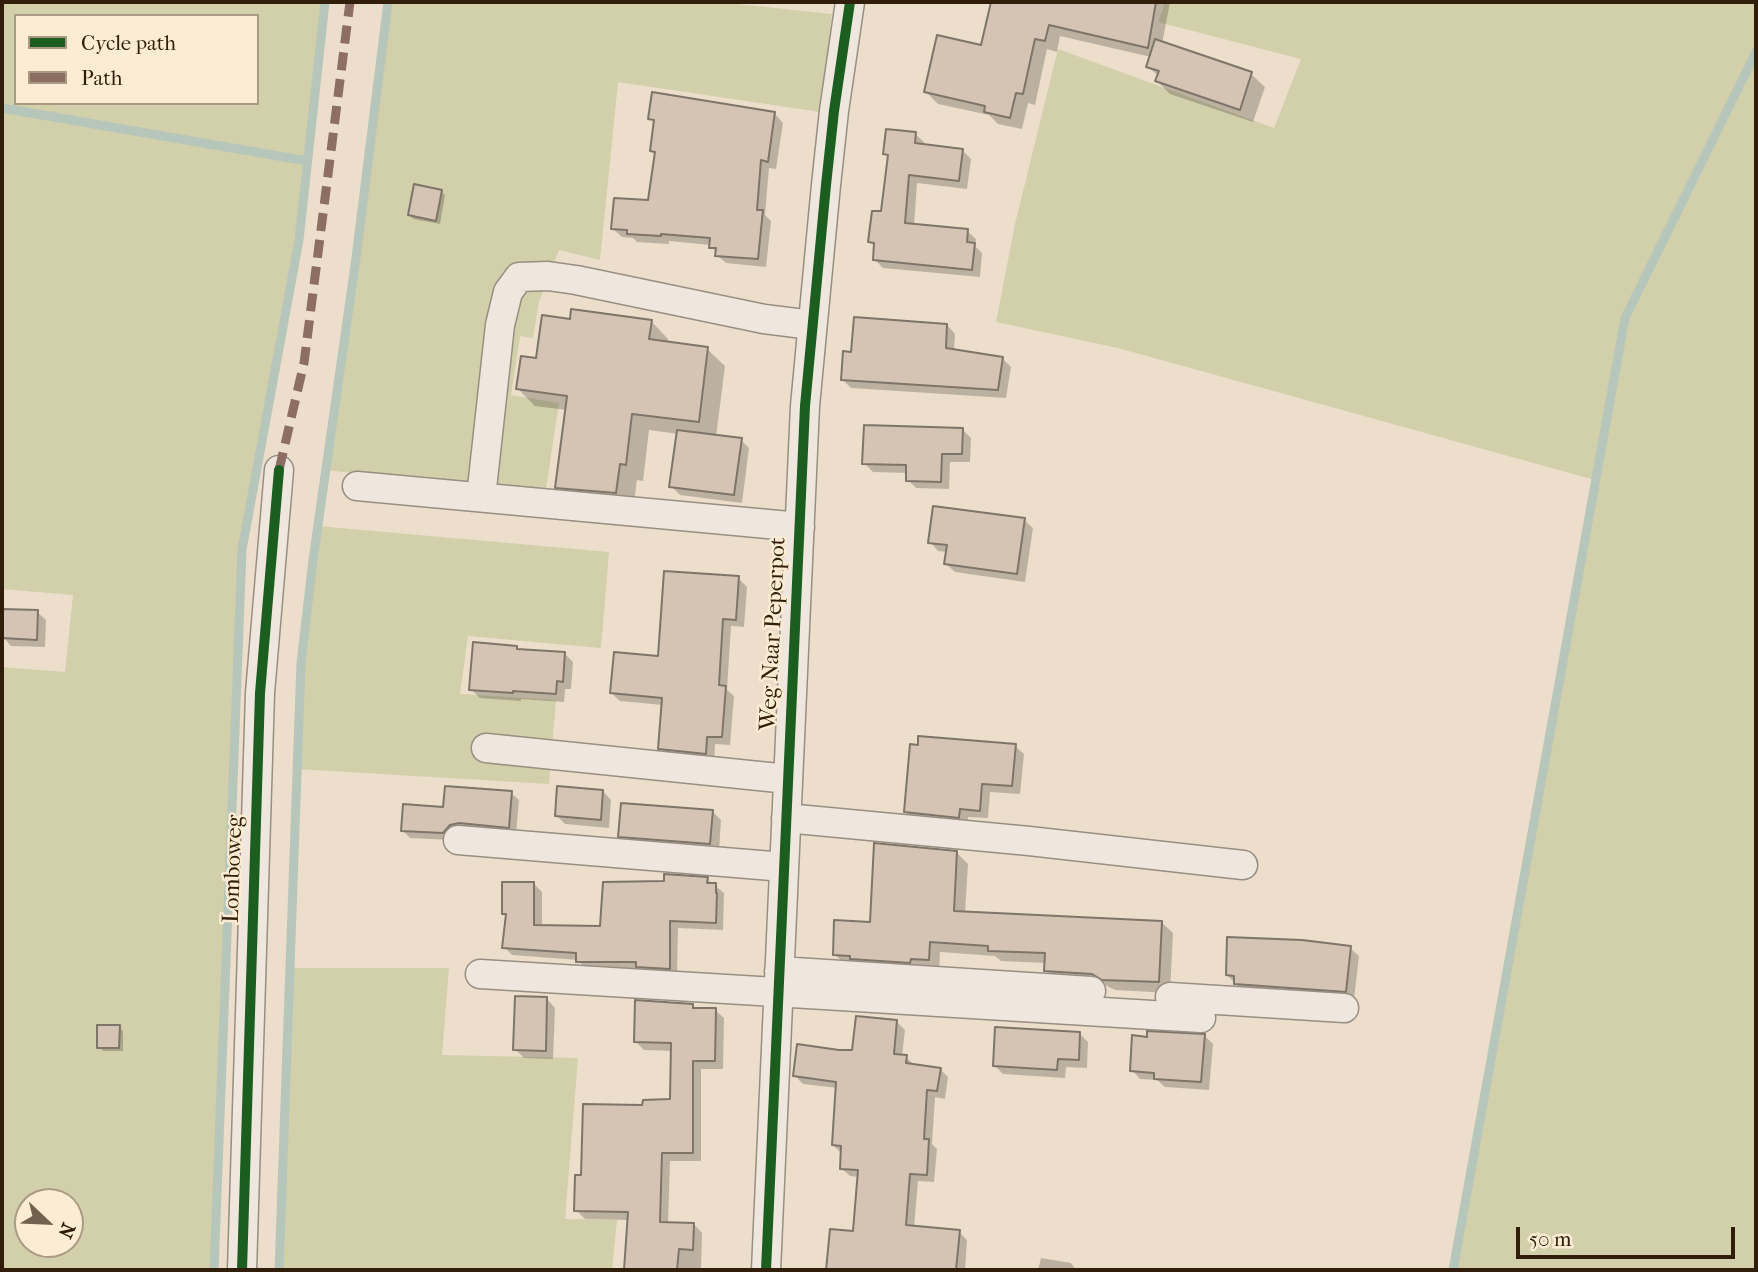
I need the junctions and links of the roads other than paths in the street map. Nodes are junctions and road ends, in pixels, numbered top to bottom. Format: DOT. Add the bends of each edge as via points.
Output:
graph roads {
  1 [pos="850,2"];
  2 [pos="812,325"];
  3 [pos="279,470"];
  4 [pos="357,486"];
  5 [pos="481,498"];
  6 [pos="800,527"];
  7 [pos="486,748"];
  8 [pos="788,779"];
  9 [pos="786,818"];
  10 [pos="458,841"];
  11 [pos="1243,866"];
  12 [pos="784,867"];
  13 [pos="480,974"];
  14 [pos="779,981"];
  15 [pos="1343,1008"];
  16 [pos="1201,1018"];
  17 [pos="242,1270"];
  18 [pos="766,1270"];
  1 -- 2 [label="street, Weg Naar Peperpot"];
  2 -- 5 [label="street" via="576,280 519,276 508,292 500,325"];
  2 -- 6 [label="street, Weg Naar Peperpot"];
  3 -- 17 [label="street, Lomboweg" via="260,693"];
  4 -- 5 [label="street"];
  5 -- 6 [label="street"];
  6 -- 8 [label="street, Weg Naar Peperpot"];
  7 -- 8 [label="street"];
  8 -- 9 [label="street, Weg Naar Peperpot"];
  9 -- 11 [label="street"];
  9 -- 12 [label="street, Weg Naar Peperpot"];
  10 -- 12 [label="street"];
  12 -- 14 [label="street, Weg Naar Peperpot"];
  13 -- 14 [label="street"];
  14 -- 15 [label="street"];
  14 -- 16 [label="street"];
  14 -- 18 [label="street, Weg Naar Peperpot"];
}
